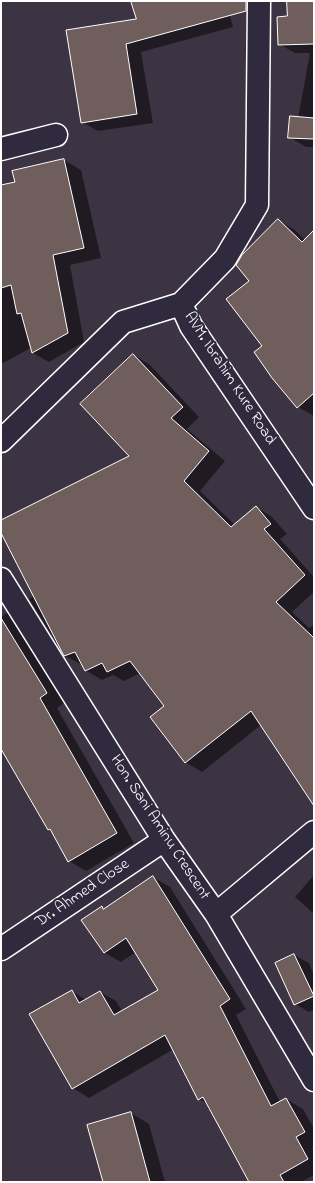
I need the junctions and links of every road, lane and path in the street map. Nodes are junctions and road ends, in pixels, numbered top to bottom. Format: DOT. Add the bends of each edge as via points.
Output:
graph roads {
  1 [pos="259,1"];
  2 [pos="56,135"];
  3 [pos="1,149"];
  4 [pos="181,304"];
  5 [pos="1,441"];
  6 [pos="314,508"];
  7 [pos="1,579"];
  8 [pos="314,832"];
  9 [pos="164,840"];
  10 [pos="216,914"];
  11 [pos="1,949"];
  12 [pos="314,1080"];
  1 -- 4 [label="street, AVM. Ibrahim Kure Road" via="257,205 225,259"];
  2 -- 3 [label="street"];
  4 -- 5 [label="street" via="123,322"];
  4 -- 6 [label="street, AVM. Ibrahim Kure Road" via="192,326"];
  7 -- 9 [label="street, Hon. Sani Aminu Crescent"];
  8 -- 10 [label="street"];
  9 -- 10 [label="street, Hon. Sani Aminu Crescent"];
  9 -- 11 [label="street, Dr. Ahmed Close"];
  10 -- 12 [label="street, Hon. Sani Aminu Crescent"];
}
